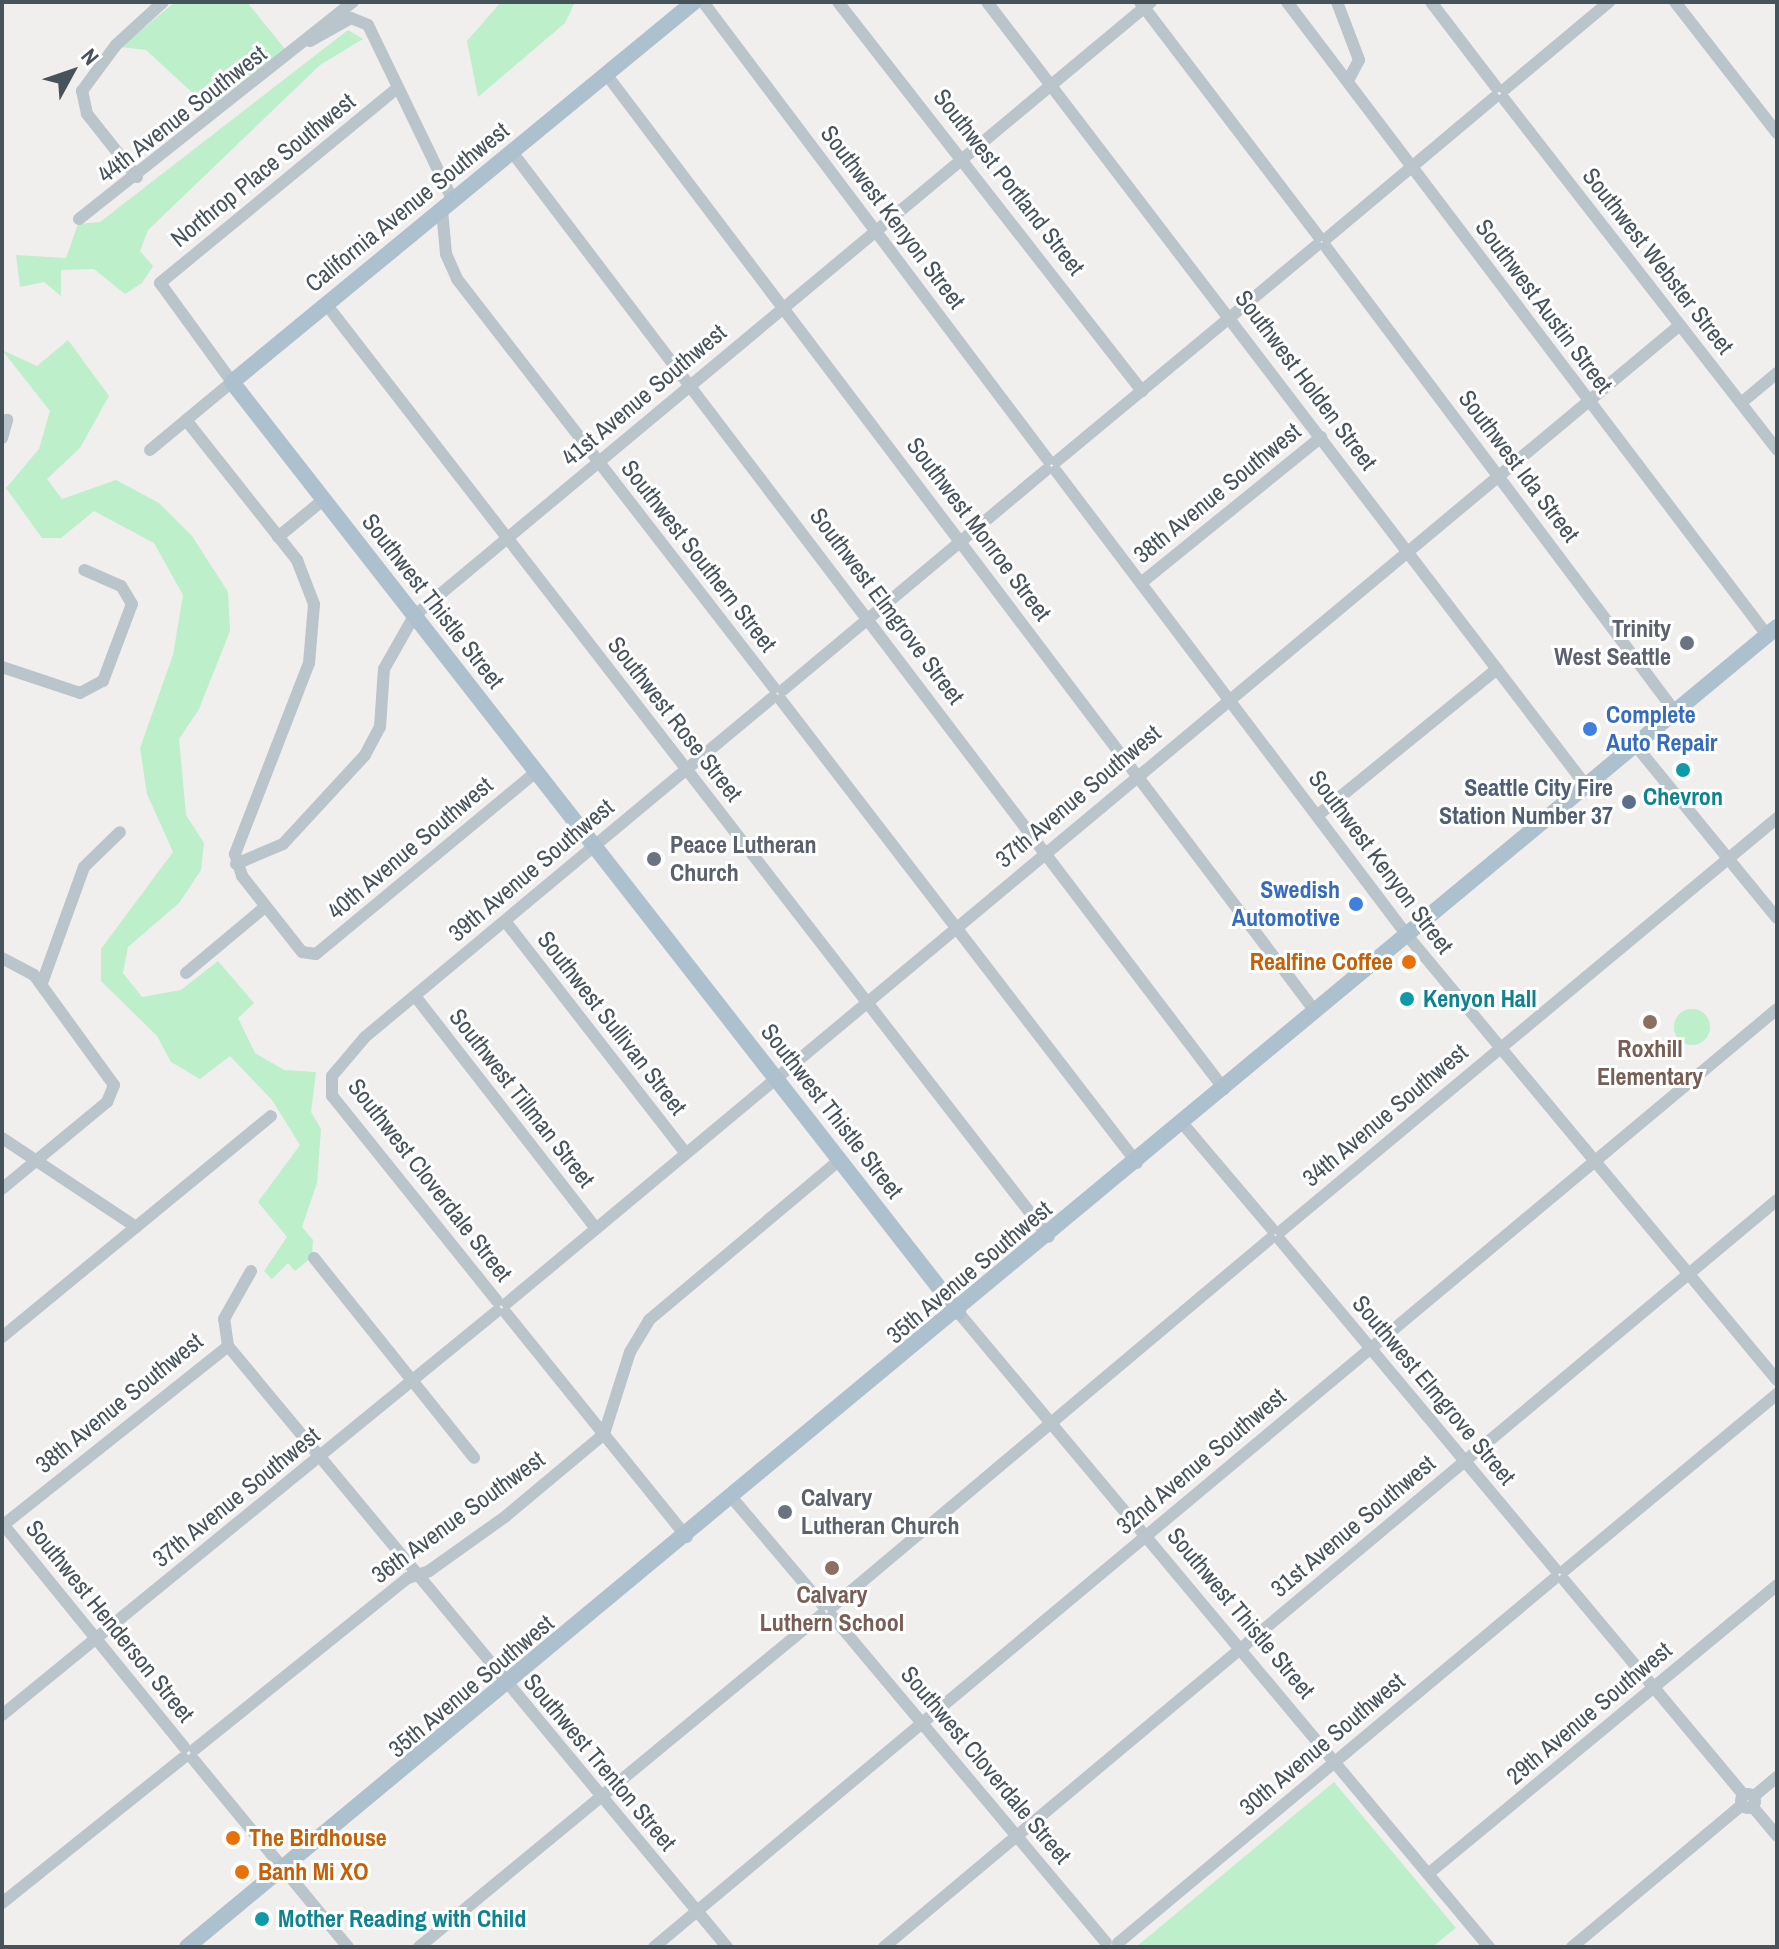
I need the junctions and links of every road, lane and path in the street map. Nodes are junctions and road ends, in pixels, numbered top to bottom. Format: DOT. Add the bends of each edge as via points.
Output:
graph roads {
  1 [pos="163,2"];
  2 [pos="353,2"];
  3 [pos="694,2"];
  4 [pos="703,2"];
  5 [pos="838,2"];
  6 [pos="987,2"];
  7 [pos="1287,2"];
  8 [pos="1337,2"];
  9 [pos="1431,2"];
  10 [pos="1609,2"];
  11 [pos="1675,2"];
  12 [pos="1145,4"];
  13 [pos="362,19"];
  14 [pos="310,41"];
  15 [pos="606,74"];
  16 [pos="1348,81"];
  17 [pos="1054,83"];
  18 [pos="397,88"];
  19 [pos="1500,94"];
  20 [pos="1777,133"];
  21 [pos="512,152"];
  22 [pos="964,158"];
  23 [pos="1411,167"];
  24 [pos="137,177"];
  25 [pos="447,206"];
  26 [pos="79,219"];
  27 [pos="875,231"];
  28 [pos="1322,242"];
  29 [pos="159,288"];
  30 [pos="326,304"];
  31 [pos="784,308"];
  32 [pos="1232,317"];
  33 [pos="1680,325"];
  34 [pos="1777,373"];
  35 [pos="232,382"];
  36 [pos="691,385"];
  37 [pos="1142,391"];
  38 [pos="1588,401"];
  39 [pos="1741,403"];
  40 [pos="7,420"];
  41 [pos="186,420"];
  42 [pos="1321,437"];
  43 [pos="2,438"];
  44 [pos="150,450"];
  45 [pos="1777,450"];
  46 [pos="599,462"];
  47 [pos="1052,465"];
  48 [pos="1499,476"];
  49 [pos="323,500"];
  50 [pos="278,537"];
  51 [pos="507,538"];
  52 [pos="961,541"];
  53 [pos="1407,550"];
  54 [pos="84,570"];
  55 [pos="1141,583"];
  56 [pos="414,616"];
  57 [pos="869,618"];
  58 [pos="1772,631"];
  59 [pos="2,667"];
  60 [pos="1497,669"];
  61 [pos="777,694"];
  62 [pos="1229,699"];
  63 [pos="1676,713"];
  64 [pos="1636,746"];
  65 [pos="686,770"];
  66 [pos="536,772"];
  67 [pos="1138,775"];
  68 [pos="1587,787"];
  69 [pos="1318,815"];
  70 [pos="1777,818"];
  71 [pos="120,832"];
  72 [pos="595,846"];
  73 [pos="1046,852"];
  74 [pos="1729,858"];
  75 [pos="236,864"];
  76 [pos="265,907"];
  77 [pos="1777,918"];
  78 [pos="505,921"];
  79 [pos="957,926"];
  80 [pos="1406,934"];
  81 [pos="2,958"];
  82 [pos="186,973"];
  83 [pos="42,983"];
  84 [pos="415,996"];
  85 [pos="867,1002"];
  86 [pos="1777,1009"];
  87 [pos="1315,1011"];
  88 [pos="1500,1047"];
  89 [pos="776,1077"];
  90 [pos="329,1085"];
  91 [pos="1224,1089"];
  92 [pos="271,1116"];
  93 [pos="1183,1124"];
  94 [pos="2,1138"];
  95 [pos="685,1152"];
  96 [pos="36,1160"];
  97 [pos="840,1160"];
  98 [pos="1595,1161"];
  99 [pos="1137,1163"];
  100 [pos="2,1189"];
  101 [pos="1777,1200"];
  102 [pos="136,1227"];
  103 [pos="595,1227"];
  104 [pos="1276,1235"];
  105 [pos="1049,1237"];
  106 [pos="314,1258"];
  107 [pos="251,1271"];
  108 [pos="1688,1273"];
  109 [pos="502,1307"];
  110 [pos="958,1312"];
  111 [pos="2,1337"];
  112 [pos="228,1346"];
  113 [pos="1370,1348"];
  114 [pos="1777,1380"];
  115 [pos="412,1381"];
  116 [pos="1777,1394"];
  117 [pos="1051,1422"];
  118 [pos="604,1434"];
  119 [pos="322,1456"];
  120 [pos="474,1458"];
  121 [pos="1465,1461"];
  122 [pos="733,1499"];
  123 [pos="3,1525"];
  124 [pos="687,1537"];
  125 [pos="1146,1537"];
  126 [pos="1559,1574"];
  127 [pos="417,1575"];
  128 [pos="1777,1585"];
  129 [pos="827,1611"];
  130 [pos="96,1639"];
  131 [pos="1240,1650"];
  132 [pos="1654,1687"];
  133 [pos="508,1688"];
  134 [pos="2,1715"];
  135 [pos="922,1723"];
  136 [pos="189,1753"];
  137 [pos="1334,1762"];
  138 [pos="1777,1777"];
  139 [pos="602,1799"];
  140 [pos="1748,1801"];
  141 [pos="1018,1836"];
  142 [pos="1777,1836"];
  143 [pos="285,1870"];
  144 [pos="1428,1874"];
  145 [pos="2,1903"];
  146 [pos="697,1912"];
  147 [pos="1112,1945"];
  148 [pos="187,1947"];
  149 [pos="348,1947"];
  150 [pos="419,1947"];
  151 [pos="654,1947"];
  152 [pos="727,1947"];
  153 [pos="884,1947"];
  154 [pos="1489,1947"];
  155 [pos="1572,1947"];
  1 -- 24 [label="street" via="84,84 83,107"];
  2 -- 14 [label="street, 44th Avenue Southwest" via="323,20"];
  3 -- 15 [label="main road, California Avenue Southwest"];
  4 -- 27 [label="street, Southwest Kenyon Street"];
  5 -- 22 [label="street, Southwest Portland Street"];
  6 -- 17 [label="street, Southwest Holden Street"];
  7 -- 16 [label="street, Southwest Austin Street"];
  8 -- 16 [label="street" via="1359,60"];
  9 -- 19 [label="street, Southwest Webster Street"];
  10 -- 19 [label="street, 39th Avenue Southwest"];
  11 -- 20 [label="street"];
  12 -- 17 [label="street, 41st Avenue Southwest"];
  12 -- 28 [label="street, Southwest Ida Street"];
  13 -- 14 [label="street, 44th Avenue Southwest"];
  13 -- 18 [label="street, Southwest Southern Street"];
  14 -- 24 [label="street, 44th Avenue Southwest"];
  15 -- 21 [label="main road, California Avenue Southwest"];
  15 -- 31 [label="street, Southwest Monroe Street"];
  16 -- 23 [label="street, Southwest Austin Street"];
  17 -- 22 [label="street, 41st Avenue Southwest"];
  17 -- 32 [label="street, Southwest Holden Street"];
  18 -- 25 [label="street, Southwest Southern Street"];
  18 -- 29 [label="street, Northrop Place Southwest"];
  19 -- 23 [label="street, 39th Avenue Southwest"];
  19 -- 33 [label="street, Southwest Webster Street"];
  21 -- 25 [label="main road, California Avenue Southwest"];
  21 -- 36 [label="street, Southwest Elmgrove Street"];
  22 -- 27 [label="street, 41st Avenue Southwest"];
  22 -- 37 [label="street, Southwest Portland Street"];
  23 -- 28 [label="street, 39th Avenue Southwest"];
  23 -- 38 [label="street, Southwest Austin Street"];
  24 -- 26 [label="street, 44th Avenue Southwest"];
  25 -- 30 [label="main road, California Avenue Southwest"];
  25 -- 46 [label="street, Southwest Southern Street" via="446,254 457,279"];
  27 -- 31 [label="street, 41st Avenue Southwest"];
  27 -- 47 [label="street, Southwest Kenyon Street"];
  28 -- 32 [label="street, 39th Avenue Southwest"];
  28 -- 48 [label="street, Southwest Ida Street"];
  29 -- 35 [label="street, Southwest Thistle Street"];
  30 -- 35 [label="main road, California Avenue Southwest"];
  30 -- 51 [label="street, Southwest Rose Street"];
  31 -- 36 [label="street, 41st Avenue Southwest"];
  31 -- 52 [label="street, Southwest Monroe Street"];
  32 -- 37 [label="street, 39th Avenue Southwest"];
  32 -- 42 [label="street, Southwest Holden Street"];
  33 -- 38 [label="street, 37th Avenue Southwest"];
  33 -- 39 [label="street, Southwest Webster Street"];
  34 -- 39 [label="street"];
  35 -- 41 [label="street, California Avenue Southwest"];
  35 -- 49 [label="main road, Southwest Thistle Street"];
  36 -- 46 [label="street, 41st Avenue Southwest"];
  36 -- 57 [label="street, Southwest Elmgrove Street"];
  37 -- 47 [label="street, 39th Avenue Southwest"];
  38 -- 48 [label="street, 37th Avenue Southwest"];
  38 -- 58 [label="street, Southwest Austin Street"];
  39 -- 45 [label="street, Southwest Webster Street"];
  40 -- 43 [label="street"];
  41 -- 44 [label="street, California Avenue Southwest"];
  41 -- 50 [label="street"];
  42 -- 53 [label="street, Southwest Holden Street"];
  42 -- 55 [label="street, 38th Avenue Southwest"];
  46 -- 51 [label="street, 41st Avenue Southwest"];
  46 -- 61 [label="street, Southwest Southern Street"];
  47 -- 52 [label="street, 39th Avenue Southwest"];
  47 -- 55 [label="street, Southwest Kenyon Street"];
  48 -- 53 [label="street, 37th Avenue Southwest"];
  48 -- 63 [label="street, Southwest Ida Street"];
  49 -- 50 [label="street"];
  49 -- 56 [label="main road, Southwest Thistle Street"];
  50 -- 75 [label="street" via="311,590 314,642 236,846"];
  51 -- 56 [label="street, 41st Avenue Southwest"];
  51 -- 65 [label="street, Southwest Rose Street"];
  52 -- 57 [label="street, 39th Avenue Southwest"];
  52 -- 67 [label="street, Southwest Monroe Street"];
  53 -- 60 [label="street, Southwest Holden Street"];
  53 -- 62 [label="street, 37th Avenue Southwest"];
  54 -- 59 [label="street" via="121,586 132,604 103,681 72,692"];
  55 -- 62 [label="street, Southwest Kenyon Street"];
  56 -- 66 [label="main road, Southwest Thistle Street"];
  56 -- 75 [label="street, 41st Avenue Southwest" via="384,669 380,727 365,755 283,844"];
  57 -- 61 [label="street, 39th Avenue Southwest"];
  57 -- 73 [label="street, Southwest Elmgrove Street"];
  58 -- 63 [label="main road, 35th Avenue Southwest"];
  60 -- 68 [label="street, Southwest Holden Street"];
  60 -- 69 [label="street"];
  61 -- 65 [label="street, 39th Avenue Southwest"];
  61 -- 79 [label="street, Southwest Southern Street"];
  62 -- 67 [label="street, 37th Avenue Southwest"];
  62 -- 69 [label="street, Southwest Kenyon Street"];
  63 -- 64 [label="main road, 35th Avenue Southwest"];
  64 -- 68 [label="main road, 35th Avenue Southwest"];
  64 -- 74 [label="street"];
  65 -- 72 [label="street, 39th Avenue Southwest"];
  65 -- 85 [label="street, Southwest Rose Street"];
  66 -- 72 [label="main road, Southwest Thistle Street"];
  66 -- 76 [label="street, 40th Avenue Southwest" via="311,955"];
  67 -- 73 [label="street, 37th Avenue Southwest"];
  67 -- 87 [label="street, Southwest Monroe Street"];
  68 -- 80 [label="main road, 35th Avenue Southwest"];
  69 -- 80 [label="street, Southwest Kenyon Street"];
  70 -- 74 [label="street, 34th Avenue Southwest"];
  71 -- 83 [label="street" via="84,867"];
  72 -- 78 [label="street, 39th Avenue Southwest"];
  72 -- 89 [label="main road, Southwest Thistle Street"];
  73 -- 79 [label="street, 37th Avenue Southwest"];
  73 -- 91 [label="street, Southwest Elmgrove Street"];
  74 -- 77 [label="street"];
  74 -- 88 [label="street, 34th Avenue Southwest"];
  75 -- 76 [label="street"];
  76 -- 82 [label="street"];
  78 -- 84 [label="street, 39th Avenue Southwest"];
  78 -- 95 [label="street, Southwest Sullivan Street"];
  79 -- 85 [label="street, 37th Avenue Southwest"];
  79 -- 99 [label="street, Southwest Southern Street"];
  80 -- 87 [label="main road, 35th Avenue Southwest"];
  80 -- 88 [label="street, Southwest Kenyon Street"];
  81 -- 83 [label="street"];
  83 -- 96 [label="street" via="110,1073 114,1092"];
  84 -- 90 [label="street, 39th Avenue Southwest" via="350,1051"];
  84 -- 103 [label="street, Southwest Tillman Street"];
  85 -- 89 [label="street, 37th Avenue Southwest"];
  85 -- 105 [label="street, Southwest Rose Street"];
  86 -- 98 [label="street, 32nd Avenue Southwest"];
  87 -- 91 [label="main road, 35th Avenue Southwest"];
  88 -- 98 [label="street, Southwest Kenyon Street"];
  88 -- 104 [label="street, 34th Avenue Southwest"];
  89 -- 95 [label="street, 37th Avenue Southwest"];
  89 -- 97 [label="main road, Southwest Thistle Street"];
  90 -- 109 [label="street, Southwest Cloverdale Street"];
  91 -- 93 [label="main road, 35th Avenue Southwest"];
  92 -- 102 [label="street"];
  93 -- 99 [label="main road, 35th Avenue Southwest"];
  93 -- 104 [label="street, Southwest Elmgrove Street"];
  94 -- 96 [label="street"];
  95 -- 103 [label="street, 37th Avenue Southwest"];
  96 -- 100 [label="street"];
  96 -- 102 [label="street"];
  97 -- 110 [label="main road, Southwest Thistle Street"];
  97 -- 118 [label="street" via="649,1320 630,1352"];
  98 -- 108 [label="street, Southwest Kenyon Street"];
  98 -- 113 [label="street, 32nd Avenue Southwest"];
  99 -- 105 [label="main road, 35th Avenue Southwest"];
  101 -- 108 [label="street, 31st Avenue Southwest"];
  102 -- 111 [label="street"];
  103 -- 109 [label="street, 37th Avenue Southwest"];
  104 -- 113 [label="street, Southwest Elmgrove Street"];
  104 -- 117 [label="street, 34th Avenue Southwest"];
  105 -- 110 [label="main road, 35th Avenue Southwest"];
  106 -- 115 [label="street"];
  107 -- 112 [label="street" via="224,1319"];
  108 -- 114 [label="street, Southwest Kenyon Street"];
  108 -- 121 [label="street, 31st Avenue Southwest"];
  109 -- 115 [label="street, 37th Avenue Southwest"];
  109 -- 118 [label="street, Southwest Cloverdale Street"];
  110 -- 117 [label="street, Southwest Thistle Street"];
  110 -- 122 [label="main road, 35th Avenue Southwest"];
  112 -- 119 [label="street, Southwest Trenton Street"];
  112 -- 123 [label="street, 38th Avenue Southwest"];
  113 -- 121 [label="street, Southwest Elmgrove Street"];
  113 -- 125 [label="street, 32nd Avenue Southwest"];
  115 -- 119 [label="street, 37th Avenue Southwest"];
  115 -- 120 [label="street"];
  116 -- 126 [label="street, 30th Avenue Southwest"];
  117 -- 125 [label="street, Southwest Thistle Street"];
  117 -- 129 [label="street, 34th Avenue Southwest"];
  118 -- 124 [label="street, Southwest Cloverdale Street"];
  118 -- 127 [label="street, 36th Avenue Southwest" via="520,1505"];
  119 -- 127 [label="street, Southwest Trenton Street"];
  119 -- 130 [label="street, 37th Avenue Southwest"];
  121 -- 126 [label="street, Southwest Elmgrove Street"];
  121 -- 131 [label="street, 31st Avenue Southwest"];
  122 -- 124 [label="main road, 35th Avenue Southwest"];
  122 -- 129 [label="street, Southwest Cloverdale Street"];
  123 -- 130 [label="street, Southwest Henderson Street"];
  124 -- 133 [label="main road, 35th Avenue Southwest"];
  125 -- 131 [label="street, Southwest Thistle Street"];
  125 -- 135 [label="street, 32nd Avenue Southwest"];
  126 -- 132 [label="street, Southwest Elmgrove Street"];
  126 -- 137 [label="street, 30th Avenue Southwest"];
  127 -- 133 [label="street, Southwest Trenton Street"];
  127 -- 136 [label="street, 36th Avenue Southwest"];
  128 -- 132 [label="street, 29th Avenue Southwest"];
  129 -- 135 [label="street, Southwest Cloverdale Street"];
  129 -- 139 [label="street, 34th Avenue Southwest"];
  130 -- 134 [label="street, 37th Avenue Southwest"];
  130 -- 136 [label="street, Southwest Henderson Street"];
  131 -- 137 [label="street, Southwest Thistle Street"];
  131 -- 141 [label="street, 31st Avenue Southwest"];
  132 -- 140 [label="street, Southwest Elmgrove Street"];
  132 -- 144 [label="street, 29th Avenue Southwest"];
  133 -- 139 [label="street, Southwest Trenton Street"];
  133 -- 143 [label="main road, 35th Avenue Southwest"];
  135 -- 141 [label="street, Southwest Cloverdale Street"];
  135 -- 146 [label="street, 32nd Avenue Southwest"];
  136 -- 143 [label="street, Southwest Henderson Street"];
  136 -- 145 [label="street, 36th Avenue Southwest"];
  137 -- 144 [label="street, Southwest Thistle Street"];
  137 -- 147 [label="street, 30th Avenue Southwest"];
  138 -- 140 [label="street"];
  139 -- 146 [label="street, Southwest Trenton Street"];
  139 -- 150 [label="street, 34th Avenue Southwest"];
  140 -- 142 [label="street, Southwest Elmgrove Street"];
  140 -- 155 [label="street"];
  141 -- 147 [label="street, Southwest Cloverdale Street"];
  141 -- 153 [label="street, 31st Avenue Southwest"];
  143 -- 148 [label="main road, 35th Avenue Southwest"];
  143 -- 149 [label="street, Southwest Henderson Street"];
  144 -- 154 [label="street, Southwest Thistle Street"];
  146 -- 151 [label="street, 32nd Avenue Southwest"];
  146 -- 152 [label="street, Southwest Trenton Street"];
}
